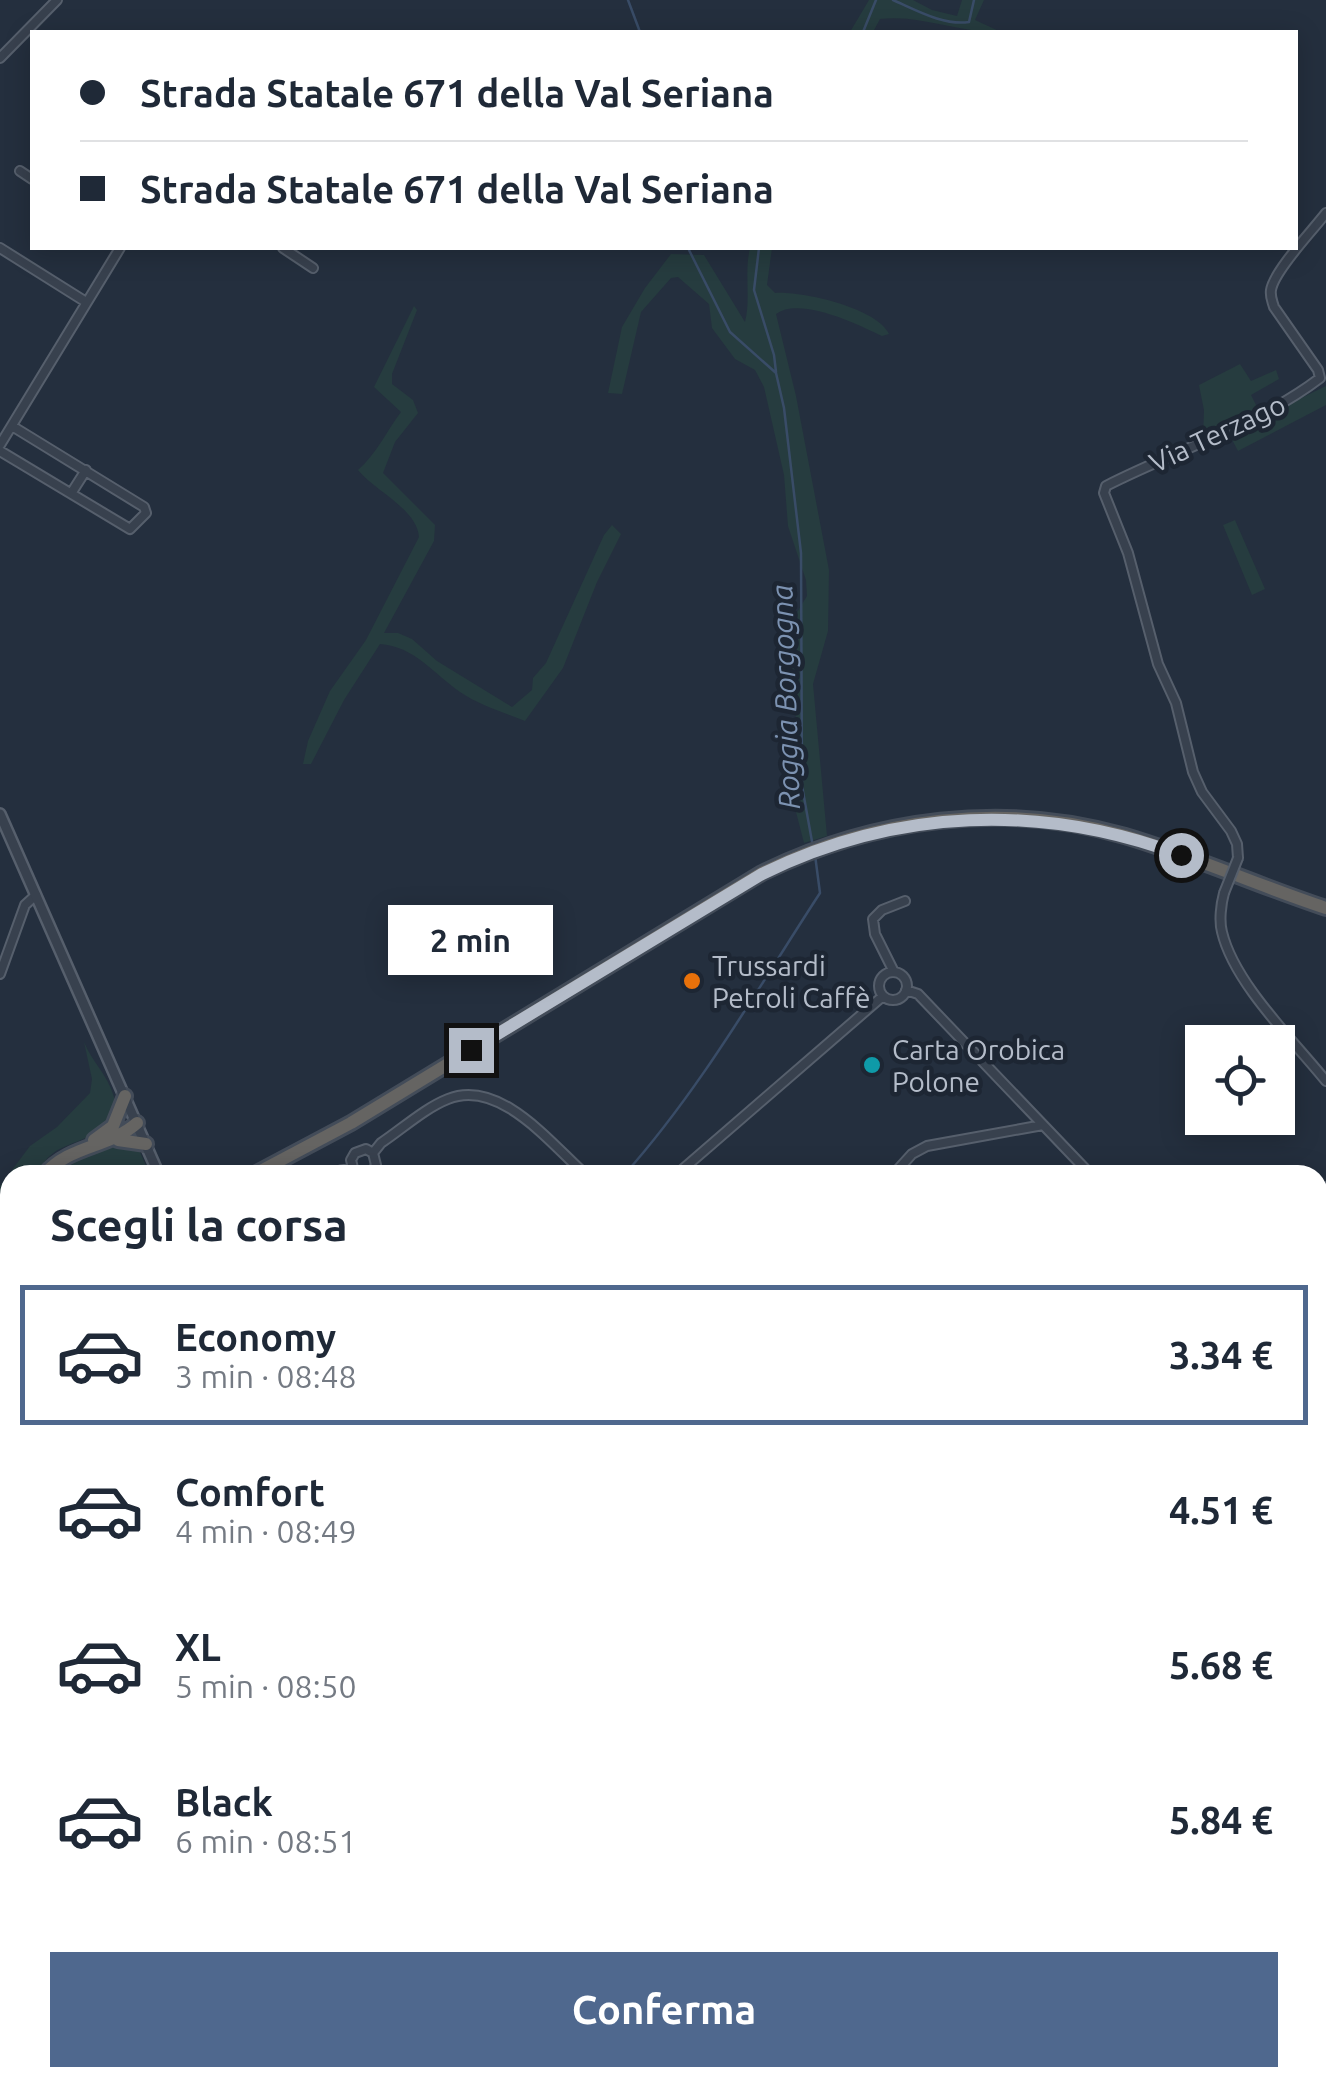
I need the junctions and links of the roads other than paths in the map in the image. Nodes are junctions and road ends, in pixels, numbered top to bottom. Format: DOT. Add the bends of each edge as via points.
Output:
graph roads {
  1 [pos="57,0"];
  2 [pos="0,58"];
  3 [pos="20,171"];
  4 [pos="30,178"];
  5 [pos="1326,213"];
  6 [pos="0,248"];
  7 [pos="1298,249"];
  8 [pos="119,250"];
  9 [pos="286,250"];
  10 [pos="1297,250"];
  11 [pos="313,268"];
  12 [pos="86,302"];
  13 [pos="6,429"];
  14 [pos="0,448"];
  15 [pos="86,470"];
  16 [pos="72,492"];
  17 [pos="0,814"];
  18 [pos="36,895"];
  19 [pos="905,901"];
  20 [pos="1326,908"];
  21 [pos="894,972"];
  22 [pos="0,974"];
  23 [pos="906,990"];
  24 [pos="884,996"];
  25 [pos="1326,1081"];
  26 [pos="124,1096"];
  27 [pos="137,1123"];
  28 [pos="1042,1125"];
  29 [pos="112,1133"];
  30 [pos="146,1144"];
  31 [pos="374,1153"];
  32 [pos="54,1165"];
  33 [pos="155,1165"];
  34 [pos="272,1165"];
  35 [pos="352,1165"];
  36 [pos="375,1165"];
  37 [pos="575,1165"];
  38 [pos="688,1165"];
  39 [pos="902,1165"];
  40 [pos="1081,1165"];
  1 -- 2 [label="street"];
  3 -- 4 [label="street"];
  5 -- 7 [label="street, Via Terzago, bridge"];
  6 -- 12 [label="street"];
  8 -- 12 [label="street"];
  9 -- 11 [label="street"];
  10 -- 25 [label="street, Via Terzago, bridge" via="1270,295 1320,378 1106,486 1105,501 1128,553 1192,772 1231,831 1238,858 1224,893 1221,931 1249,986"];
  12 -- 13 [label="street"];
  13 -- 14 [label="street"];
  13 -- 15 [label="street"];
  14 -- 16 [label="street"];
  15 -- 16 [label="street"];
  15 -- 16 [label="street" via="146,513 130,529"];
  17 -- 18 [label="street"];
  18 -- 22 [label="street" via="25,905"];
  18 -- 26 [label="street"];
  19 -- 21 [label="street" via="873,919"];
  20 -- 34 [label="highway" via="1151,844 1064,823 930,822 828,845 712,902"];
  21 -- 23 [label="street"];
  21 -- 24 [label="street" via="880,980"];
  23 -- 24 [label="street" via="897,1000"];
  23 -- 28 [label="street" via="918,994"];
  24 -- 38 [label="street"];
  26 -- 27 [label="street"];
  26 -- 29 [label="highway"];
  27 -- 29 [label="highway"];
  27 -- 30 [label="street"];
  28 -- 39 [label="street" via="927,1146"];
  28 -- 40 [label="street"];
  29 -- 30 [label="highway"];
  29 -- 32 [label="highway"];
  30 -- 33 [label="street"];
  31 -- 35 [label="street" via="355,1153"];
  31 -- 36 [label="street"];
  31 -- 37 [label="street" via="446,1099 467,1094 508,1105"];
}
